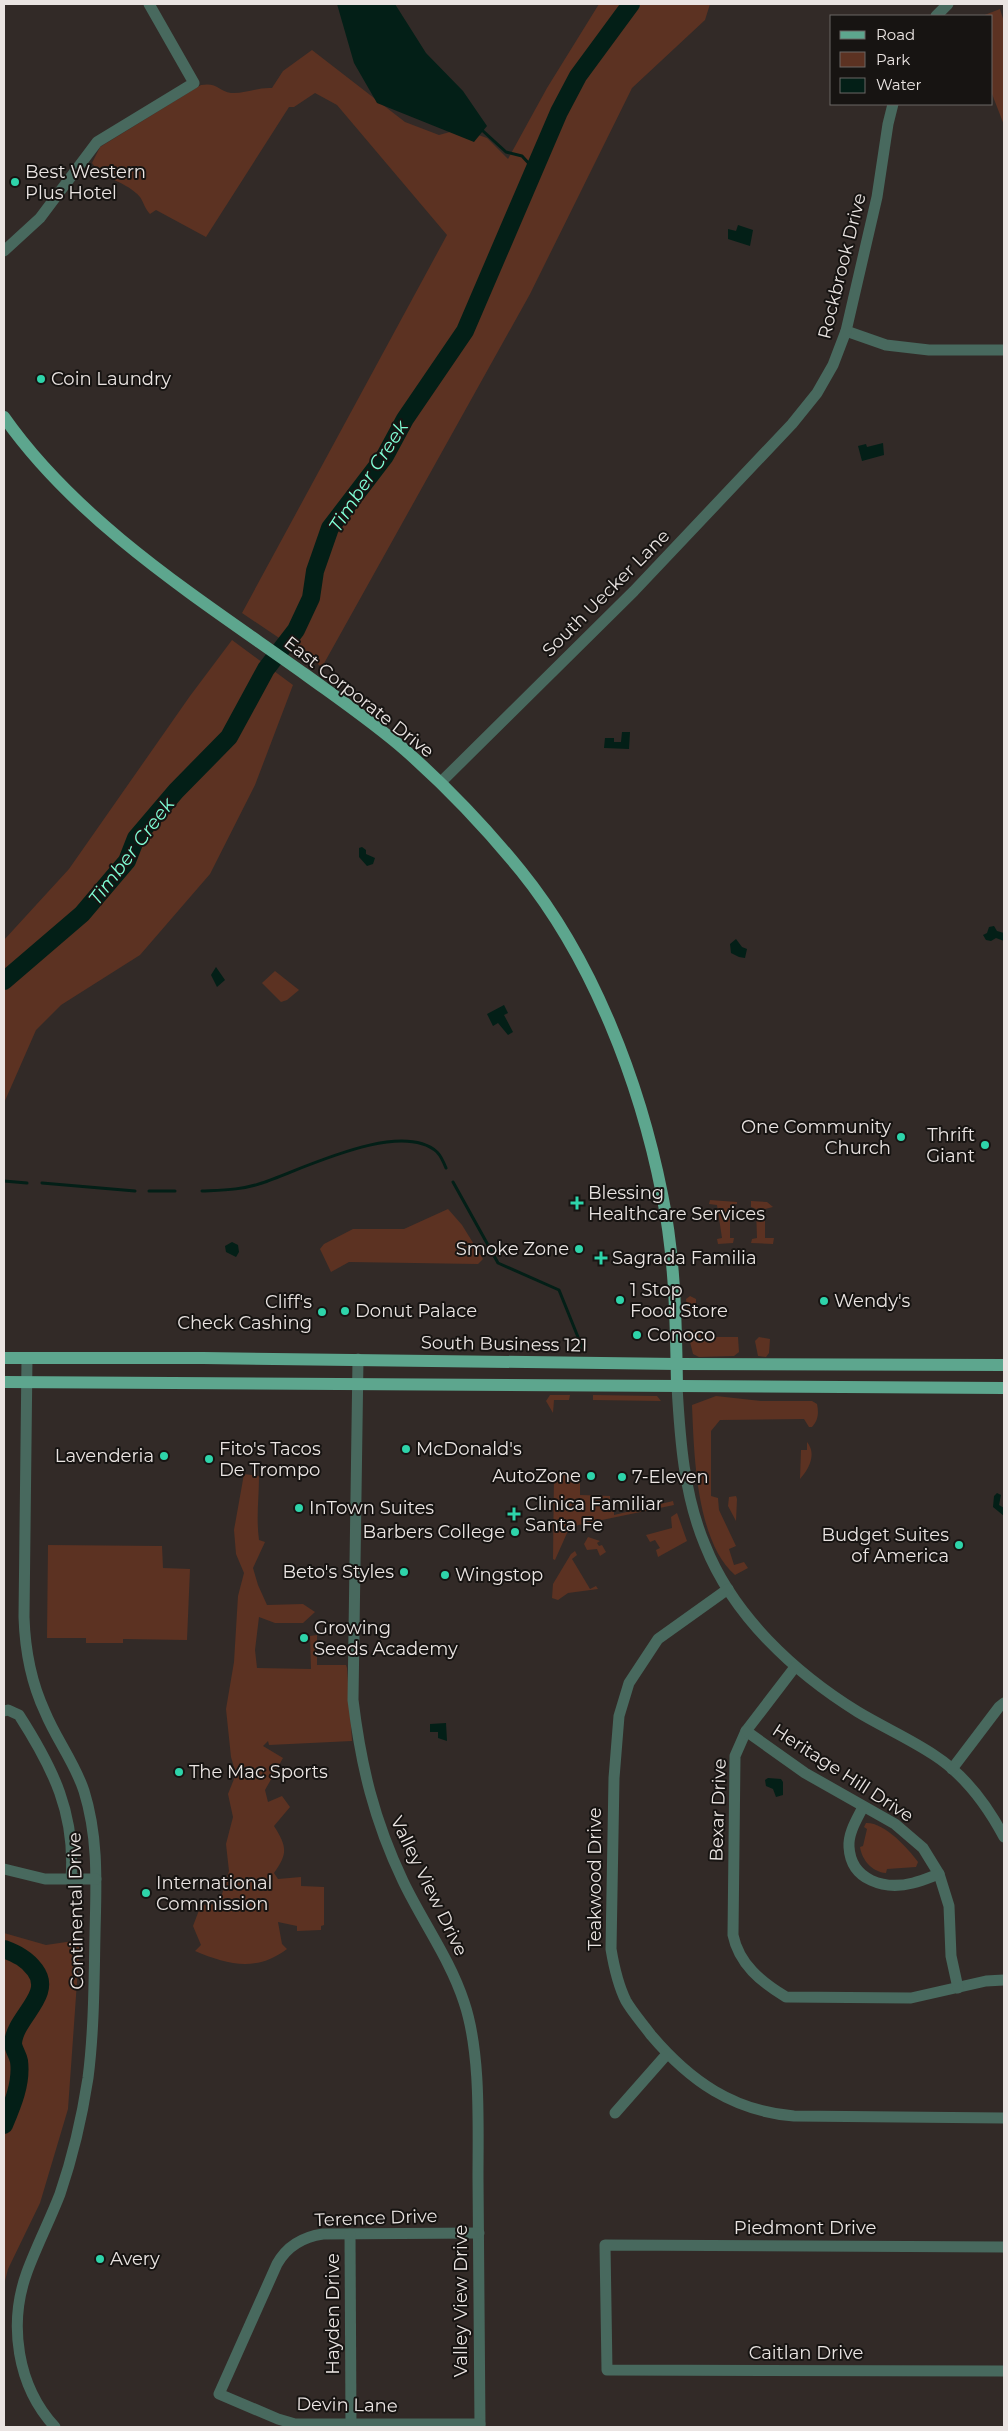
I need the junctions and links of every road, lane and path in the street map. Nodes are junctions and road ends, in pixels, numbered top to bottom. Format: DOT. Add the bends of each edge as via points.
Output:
graph roads {
  1 [pos="149,4"];
  2 [pos="948,4"];
  3 [pos="937,15"];
  4 [pos="893,105"];
  5 [pos="4,251"];
  6 [pos="846,331"];
  7 [pos="1004,350"];
  8 [pos="4,417"];
  9 [pos="792,424"];
  10 [pos="440,783"];
  11 [pos="4,1358"];
  12 [pos="27,1358"];
  13 [pos="358,1360"];
  14 [pos="677,1364"];
  15 [pos="940,1365"];
  16 [pos="1004,1365"];
  17 [pos="4,1382"];
  18 [pos="27,1382"];
  19 [pos="358,1384"];
  20 [pos="678,1386"];
  21 [pos="939,1388"];
  22 [pos="1004,1388"];
  23 [pos="728,1589"];
  24 [pos="795,1667"];
  25 [pos="1004,1703"];
  26 [pos="4,1711"];
  27 [pos="746,1731"];
  28 [pos="952,1768"];
  29 [pos="862,1807"];
  30 [pos="1004,1837"];
  31 [pos="4,1869"];
  32 [pos="939,1874"];
  33 [pos="72,1878"];
  34 [pos="96,1879"];
  35 [pos="1004,1980"];
  36 [pos="958,1988"];
  37 [pos="667,2054"];
  38 [pos="615,2113"];
  39 [pos="1004,2118"];
  40 [pos="479,2233"];
  41 [pos="350,2234"];
  42 [pos="1004,2247"];
  43 [pos="607,2370"];
  44 [pos="1004,2371"];
  45 [pos="219,2394"];
  46 [pos="276,2423"];
  47 [pos="351,2424"];
  48 [pos="480,2426"];
  49 [pos="55,2427"];
  1 -- 5 [label="street" via="194,83 97,142 40,218"];
  2 -- 3 [label="street"];
  4 -- 6 [label="street, Rockbrook Drive" via="877,197"];
  6 -- 7 [label="street" via="886,344 929,350"];
  6 -- 9 [label="street, Rockbrook Drive" via="833,365 817,393"];
  8 -- 10 [label="main road, East Corporate Drive" via="44,466 100,522 225,619 403,748"];
  9 -- 10 [label="street, South Uecker Lane" via="634,591"];
  10 -- 14 [label="main road, East Corporate Drive" via="522,872 550,912 593,987 617,1043 647,1131 663,1197 672,1270"];
  11 -- 12 [label="main road, South Business 121"];
  12 -- 13 [label="main road, South Business 121"];
  12 -- 18 [label="street, Continental Drive"];
  13 -- 14 [label="main road, South Business 121"];
  13 -- 19 [label="street, Valley View Drive"];
  14 -- 15 [label="main road, South Business 121"];
  14 -- 20 [label="main road, East Corporate Drive"];
  15 -- 16 [label="main road, South Business 121"];
  15 -- 21 [label="main road"];
  17 -- 18 [label="main road"];
  18 -- 19 [label="main road"];
  18 -- 34 [label="street, Continental Drive" via="26,1649 40,1701 73,1763 85,1794 94,1840"];
  19 -- 20 [label="main road"];
  19 -- 40 [label="street, Valley View Drive" via="353,1700 359,1749 370,1800 384,1838 452,1973 470,2025 476,2083"];
  20 -- 21 [label="main road"];
  20 -- 23 [label="street" via="680,1442 691,1502 704,1545"];
  21 -- 22 [label="main road"];
  23 -- 24 [label="street" via="756,1626"];
  23 -- 37 [label="street, Teakwood Drive" via="654,1643 629,1683 619,1716 613,1798 611,1949 626,2001"];
  24 -- 27 [label="street, Bexar Drive"];
  24 -- 28 [label="street" via="841,1702"];
  25 -- 28 [label="street"];
  26 -- 33 [label="street" via="19,1715 56,1778 68,1813"];
  27 -- 29 [label="street, Heritage Hill Drive" via="805,1773"];
  27 -- 36 [label="street, Bexar Drive" via="735,1756 733,1935 736,1952 750,1969 769,1987 786,1997 912,1998"];
  28 -- 30 [label="street" via="974,1790"];
  29 -- 32 [label="street, Heritage Hill Drive" via="895,1824 923,1848"];
  29 -- 32 [label="street" via="849,1846 852,1864 862,1876 875,1884 889,1885 912,1884"];
  31 -- 33 [label="street" via="45,1879"];
  32 -- 36 [label="street, Heritage Hill Drive" via="950,1906 951,1956"];
  33 -- 34 [label="street"];
  34 -- 49 [label="street, Continental Drive" via="93,2027 84,2101 60,2193 26,2274 18,2318 19,2348 25,2377 41,2409"];
  35 -- 36 [label="street, Bexar Drive"];
  37 -- 38 [label="street"];
  37 -- 39 [label="street, Teakwood Drive" via="724,2098 765,2113"];
  40 -- 41 [label="street, Terence Drive"];
  40 -- 48 [label="street, Valley View Drive"];
  41 -- 45 [label="street, Terence Drive" via="309,2237 285,2252 276,2264"];
  41 -- 47 [label="street, Hayden Drive"];
  42 -- 43 [label="street, Piedmont Drive" via="605,2244"];
  43 -- 44 [label="street, Caitlan Drive"];
  45 -- 46 [label="street, Devin Lane"];
  46 -- 47 [label="street, Devin Lane"];
  47 -- 48 [label="street, Devin Lane"];
}
